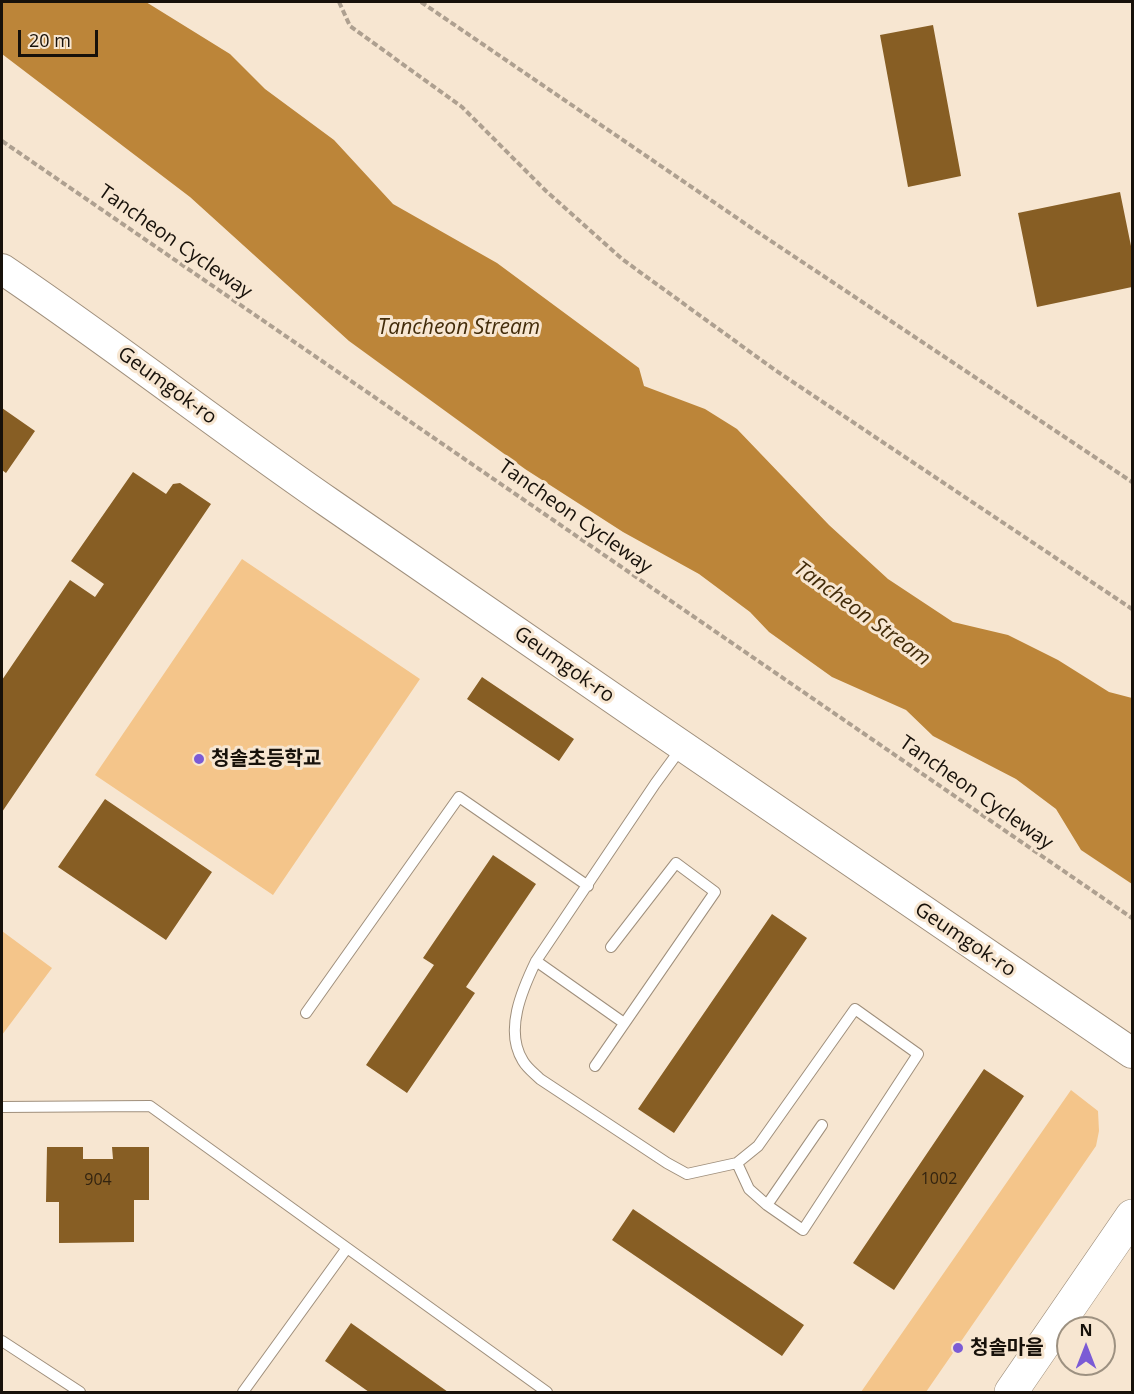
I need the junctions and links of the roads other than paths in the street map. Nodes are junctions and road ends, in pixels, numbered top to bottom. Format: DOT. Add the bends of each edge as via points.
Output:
graph roads {
  1 [pos="2,269"];
  2 [pos="682,747"];
  3 [pos="588,886"];
  4 [pos="611,947"];
  5 [pos="536,961"];
  6 [pos="306,1013"];
  7 [pos="624,1023"];
  8 [pos="1132,1053"];
  9 [pos="594,1066"];
  10 [pos="2,1107"];
  11 [pos="822,1125"];
  12 [pos="736,1163"];
  13 [pos="767,1205"];
  14 [pos="1132,1216"];
  15 [pos="347,1248"];
  16 [pos="2,1341"];
  17 [pos="80,1392"];
  18 [pos="243,1392"];
  19 [pos="547,1392"];
  20 [pos="1011,1392"];
  1 -- 2 [label="main road, Geumgok-ro"];
  2 -- 3 [label="lane"];
  2 -- 8 [label="main road, Geumgok-ro"];
  3 -- 5 [label="lane"];
  3 -- 6 [label="lane" via="459,797"];
  4 -- 7 [label="lane" via="676,863 715,892"];
  5 -- 7 [label="lane"];
  5 -- 12 [label="lane" via="516,1013 516,1045 524,1063 540,1079 687,1174"];
  7 -- 9 [label="lane"];
  10 -- 15 [label="lane" via="150,1106"];
  11 -- 13 [label="lane"];
  12 -- 13 [label="lane" via="749,1189"];
  12 -- 13 [label="lane" via="758,1146 855,1009 918,1054 803,1230"];
  14 -- 20 [label="main road"];
  15 -- 18 [label="lane"];
  15 -- 19 [label="lane"];
  16 -- 17 [label="lane"];
}
